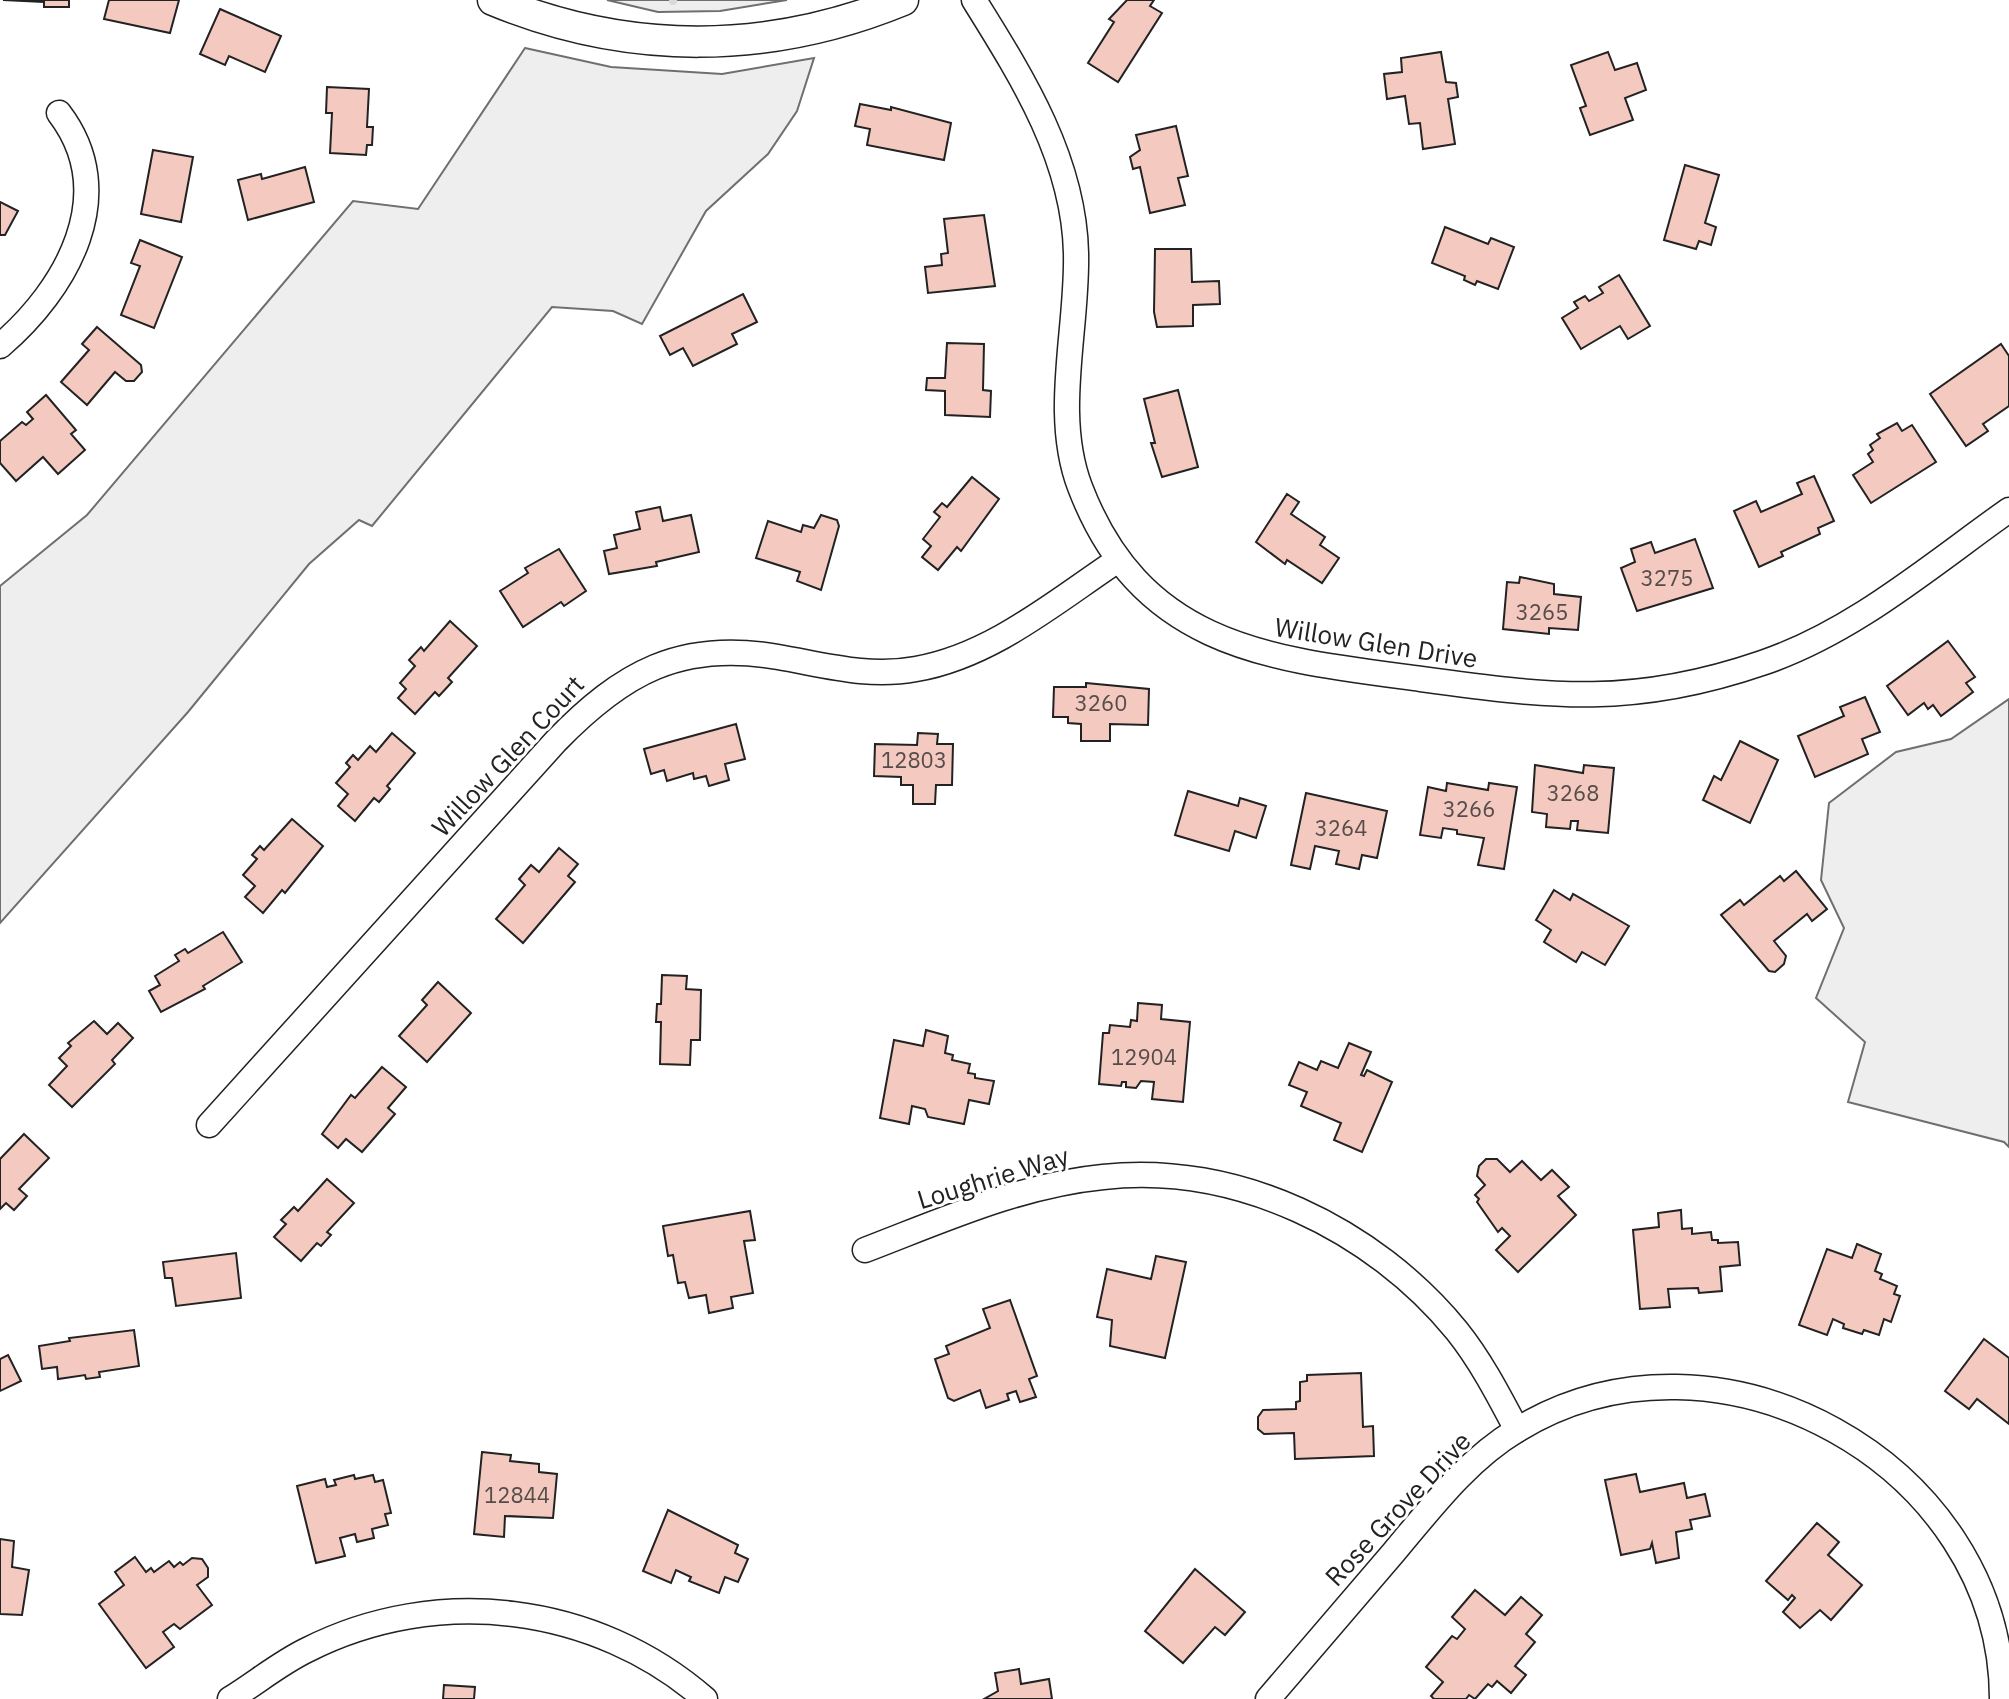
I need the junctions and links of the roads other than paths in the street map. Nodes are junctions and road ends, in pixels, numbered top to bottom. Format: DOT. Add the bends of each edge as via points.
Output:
graph roads {
  1 [pos="493,0"];
  2 [pos="903,0"];
  3 [pos="974,0"];
  4 [pos="59,113"];
  5 [pos="0,346"];
  6 [pos="2009,510"];
  7 [pos="1118,560"];
  8 [pos="209,1125"];
  9 [pos="865,1250"];
  10 [pos="1517,1430"];
  11 [pos="230,1699"];
  12 [pos="705,1699"];
  13 [pos="1268,1699"];
  14 [pos="2002,1699"];
  1 -- 2 [label="street" via="541,20 666,43 809,31"];
  3 -- 7 [label="street, Willow Glen Drive" via="1039,111 1059,161 1076,249 1067,412 1070,450 1090,509"];
  4 -- 5 [label="street" via="82,153 86,178 77,240 47,300"];
  6 -- 7 [label="street, Willow Glen Drive" via="1875,606 1822,636 1714,678 1615,695 1533,695 1261,654 1180,616"];
  7 -- 8 [label="street, Willow Glen Court" via="991,644 953,661 877,673 738,653 665,662 631,676 591,705 556,741"];
  9 -- 10 [label="street, Loughrie Way" via="1006,1198 1104,1176 1166,1176 1243,1190 1349,1235 1411,1282 1473,1352"];
  10 -- 13 [label="street, Rose Grove Drive" via="1463,1472"];
  10 -- 14 [label="street, Rose Grove Drive" via="1613,1394 1688,1388 1760,1399 1849,1436 1899,1475 1964,1558 1991,1625"];
  11 -- 12 [label="street" via="307,1650 337,1638 400,1618 457,1611 525,1614 586,1630 645,1657"];
}
